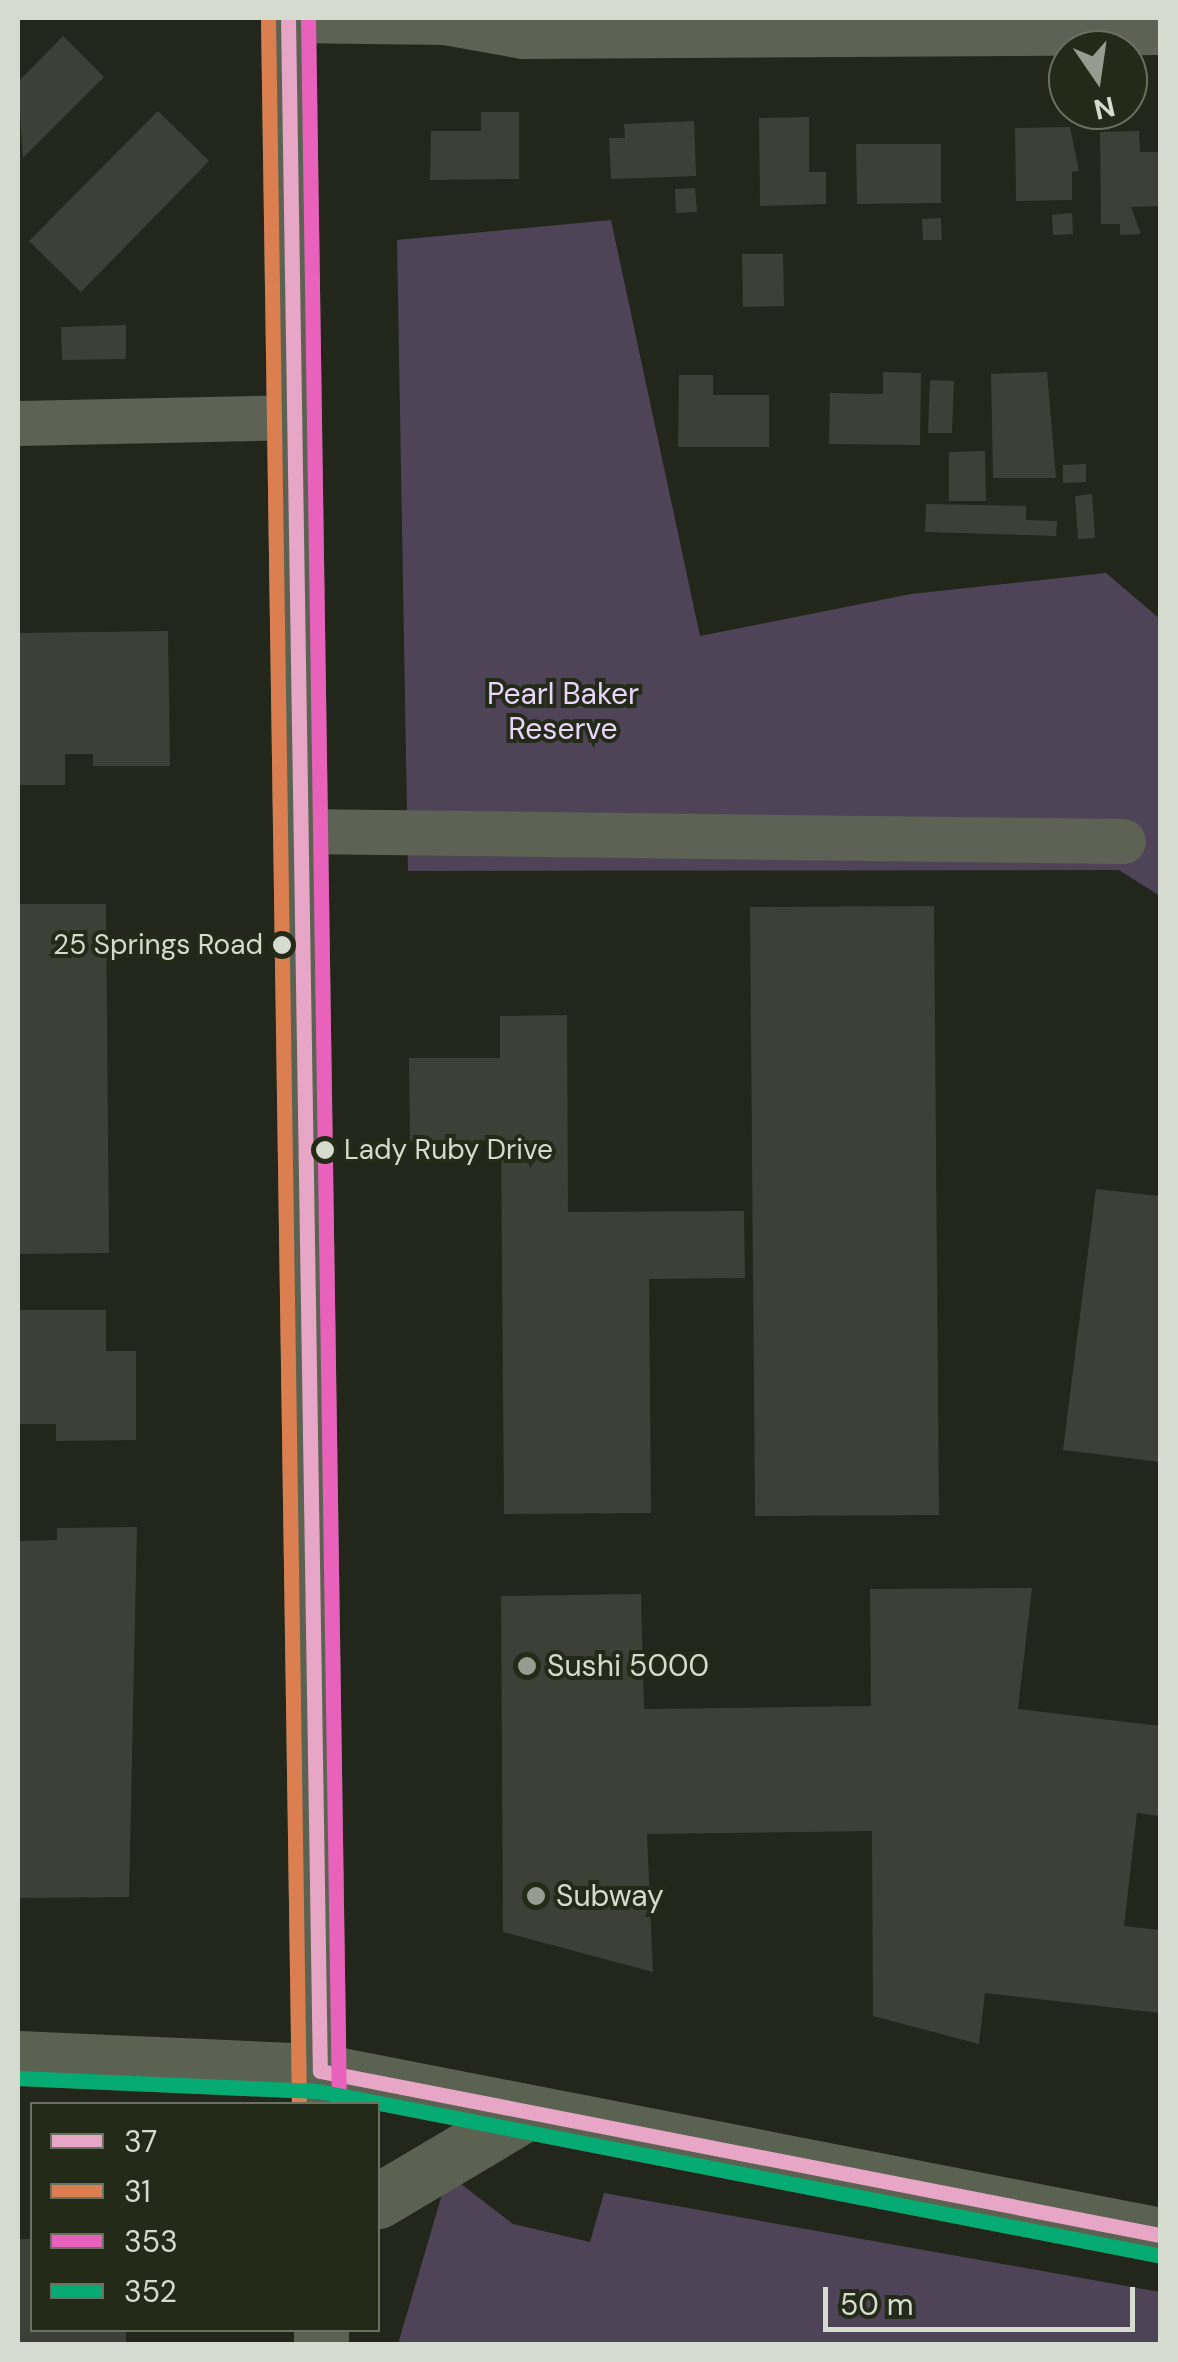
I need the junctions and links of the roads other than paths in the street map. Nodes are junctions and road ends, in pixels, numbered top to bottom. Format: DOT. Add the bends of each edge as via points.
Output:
graph roads {
  1 [pos="288,30"];
  2 [pos="1160,32"];
  3 [pos="294,416"];
  4 [pos="18,423"];
  5 [pos="299,831"];
  6 [pos="1123,841"];
  7 [pos="18,2058"];
  8 [pos="319,2088"];
  9 [pos="526,2113"];
  10 [pos="380,2199"];
  11 [pos="1160,2235"];
  1 -- 2 [label="street" via="445,22 522,36"];
  1 -- 3 [label="main road"];
  3 -- 4 [label="street"];
  3 -- 5 [label="main road"];
  5 -- 6 [label="street"];
  5 -- 8 [label="main road"];
  7 -- 8 [label="main road"];
  8 -- 9 [label="main road"];
  9 -- 10 [label="main road"];
  9 -- 11 [label="main road"];
}
